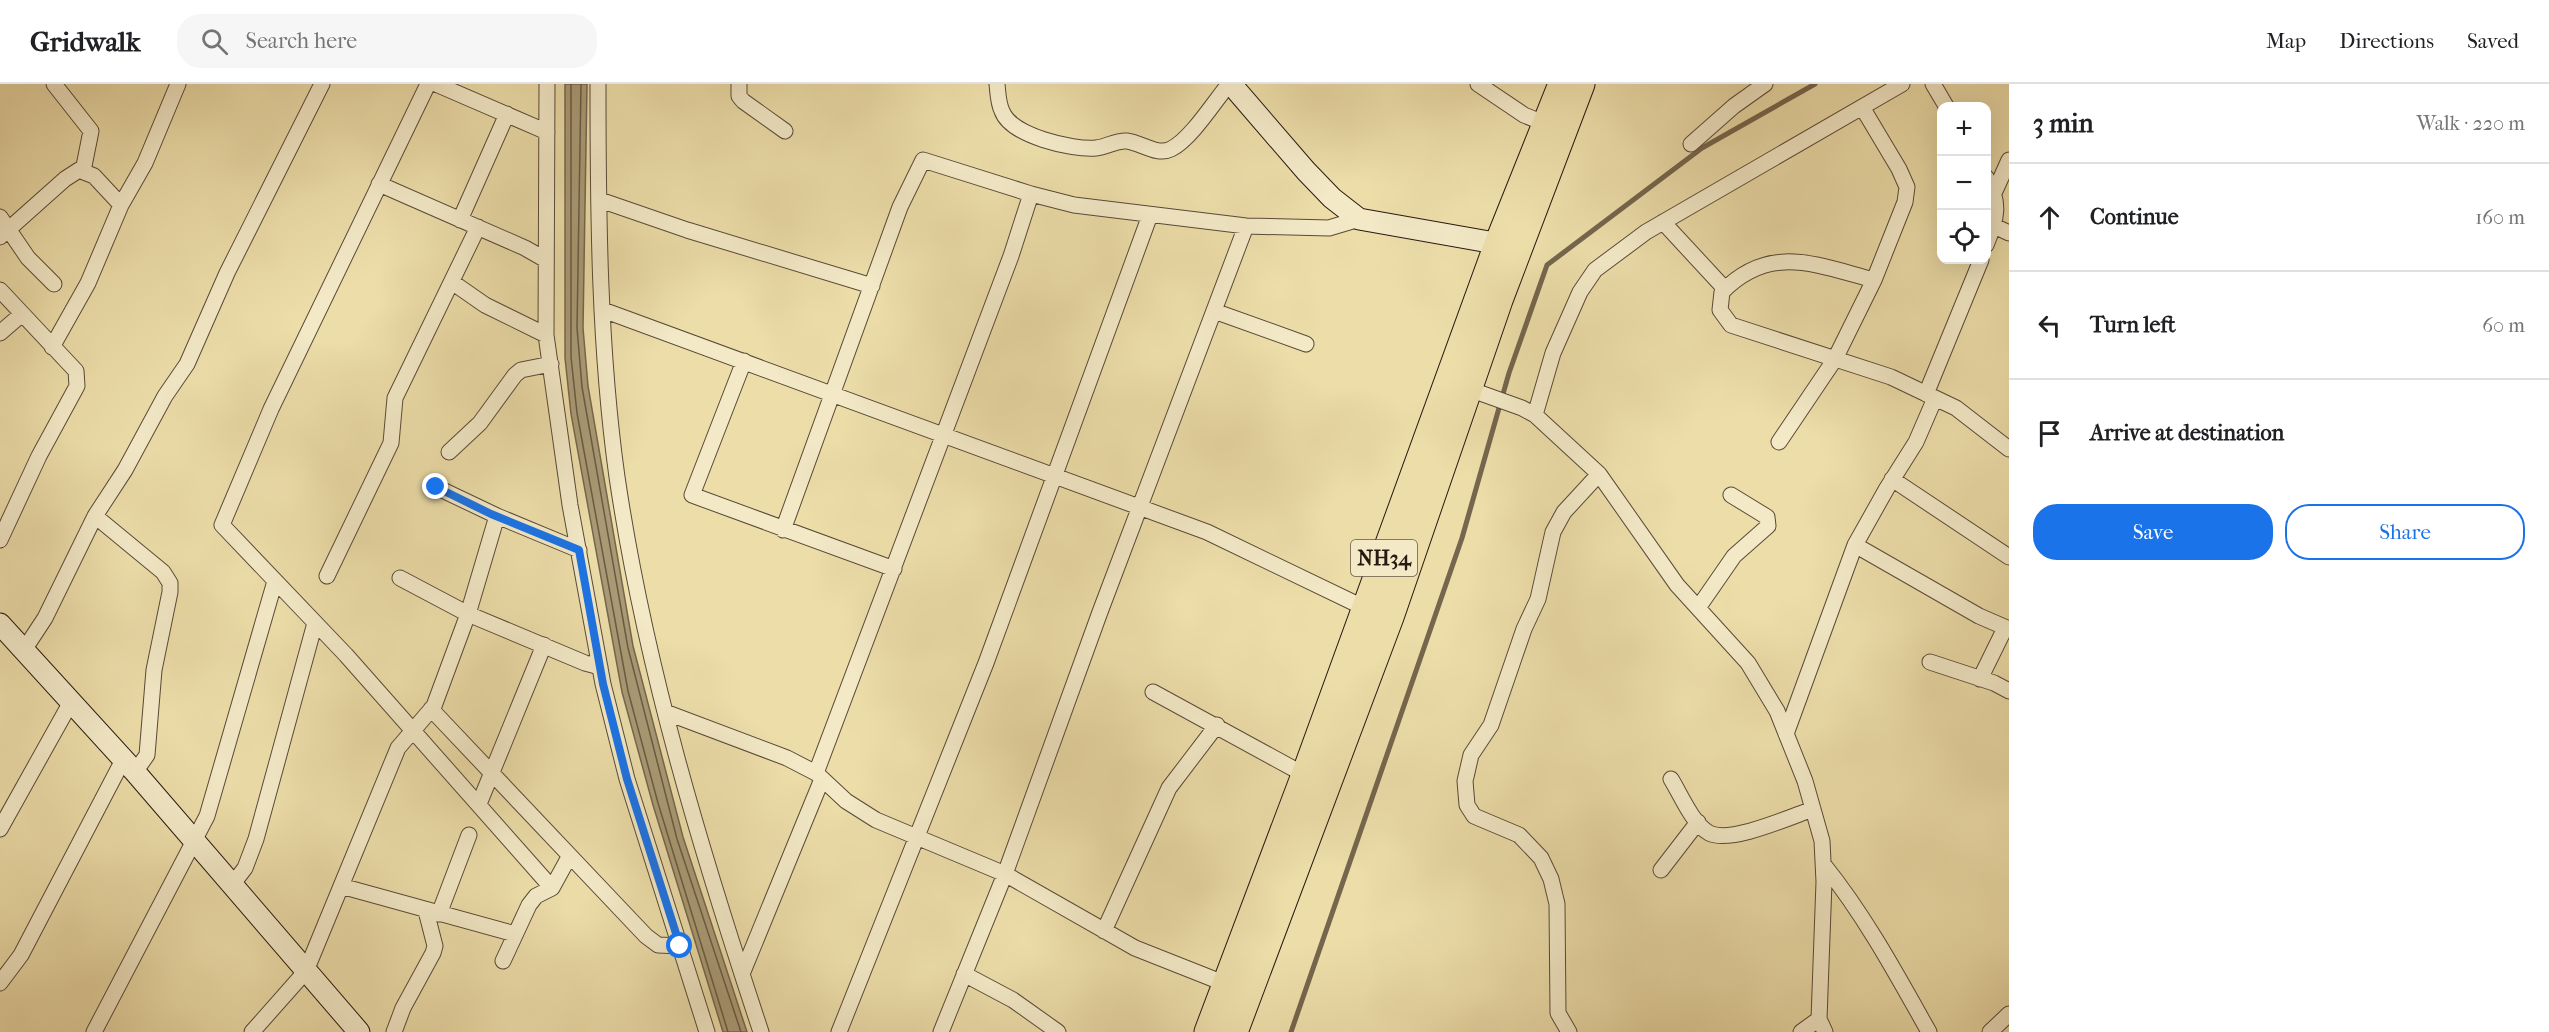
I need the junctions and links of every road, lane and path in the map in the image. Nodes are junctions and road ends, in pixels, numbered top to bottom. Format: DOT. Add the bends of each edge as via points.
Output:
graph roads {
  1 [pos="54,84"];
  2 [pos="178,84"];
  3 [pos="322,84"];
  4 [pos="428,84"];
  5 [pos="436,84"];
  6 [pos="547,84"];
  7 [pos="598,84"];
  8 [pos="739,84"];
  9 [pos="998,84"];
  10 [pos="1230,84"];
  11 [pos="1478,84"];
  12 [pos="1562,84"];
  13 [pos="1581,84"];
  14 [pos="1765,84"];
  15 [pos="1902,84"];
  16 [pos="1933,84"];
  17 [pos="1944,102"];
  18 [pos="1862,107"];
  19 [pos="507,114"];
  20 [pos="1546,124"];
  21 [pos="785,130"];
  22 [pos="547,132"];
  23 [pos="1691,144"];
  24 [pos="2009,160"];
  25 [pos="83,171"];
  26 [pos="379,184"];
  27 [pos="1991,185"];
  28 [pos="1995,191"];
  29 [pos="1031,194"];
  30 [pos="600,200"];
  31 [pos="121,206"];
  32 [pos="1150,215"];
  33 [pos="1359,219"];
  34 [pos="460,220"];
  35 [pos="1663,222"];
  36 [pos="1246,226"];
  37 [pos="1994,226"];
  38 [pos="478,227"];
  39 [pos="3,228"];
  40 [pos="1991,233"];
  41 [pos="2009,233"];
  42 [pos="1508,245"];
  43 [pos="546,260"];
  44 [pos="1980,264"];
  45 [pos="1874,279"];
  46 [pos="452,282"];
  47 [pos="54,284"];
  48 [pos="872,286"];
  49 [pos="1725,289"];
  50 [pos="0,290"];
  51 [pos="603,310"];
  52 [pos="1214,311"];
  53 [pos="22,314"];
  54 [pos="0,333"];
  55 [pos="546,335"];
  56 [pos="1306,344"];
  57 [pos="52,346"];
  58 [pos="1835,359"];
  59 [pos="744,361"];
  60 [pos="551,364"];
  61 [pos="1480,393"];
  62 [pos="833,394"];
  63 [pos="1930,396"];
  64 [pos="1528,411"];
  65 [pos="942,434"];
  66 [pos="1779,442"];
  67 [pos="2009,449"];
  68 [pos="449,452"];
  69 [pos="1599,474"];
  70 [pos="1056,476"];
  71 [pos="1892,479"];
  72 [pos="436,487"];
  73 [pos="1731,495"];
  74 [pos="1141,507"];
  75 [pos="95,516"];
  76 [pos="497,516"];
  77 [pos="783,530"];
  78 [pos="0,540"];
  79 [pos="1855,545"];
  80 [pos="579,550"];
  81 [pos="2009,557"];
  82 [pos="894,569"];
  83 [pos="327,576"];
  84 [pos="400,578"];
  85 [pos="275,581"];
  86 [pos="1698,608"];
  87 [pos="1364,609"];
  88 [pos="468,614"];
  89 [pos="1390,617"];
  90 [pos="315,623"];
  91 [pos="1,627"];
  92 [pos="2007,628"];
  93 [pos="544,645"];
  94 [pos="24,650"];
  95 [pos="1930,662"];
  96 [pos="600,667"];
  97 [pos="1980,679"];
  98 [pos="2009,691"];
  99 [pos="1153,692"];
  100 [pos="71,702"];
  101 [pos="431,710"];
  102 [pos="665,712"];
  103 [pos="1217,725"];
  104 [pos="414,730"];
  105 [pos="1786,734"];
  106 [pos="129,766"];
  107 [pos="492,775"];
  108 [pos="1305,775"];
  109 [pos="819,776"];
  110 [pos="1671,779"];
  111 [pos="479,804"];
  112 [pos="1813,809"];
  113 [pos="1698,822"];
  114 [pos="0,829"];
  115 [pos="469,835"];
  116 [pos="917,838"];
  117 [pos="195,842"];
  118 [pos="567,860"];
  119 [pos="1824,865"];
  120 [pos="1661,870"];
  121 [pos="1005,874"];
  122 [pos="554,884"];
  123 [pos="232,885"];
  124 [pos="341,886"];
  125 [pos="433,913"];
  126 [pos="1104,931"];
  127 [pos="515,934"];
  128 [pos="680,946"];
  129 [pos="503,961"];
  130 [pos="306,971"];
  131 [pos="742,974"];
  132 [pos="964,974"];
  133 [pos="0,983"];
  134 [pos="1226,984"];
  135 [pos="2009,1014"];
  136 [pos="1822,1026"];
  137 [pos="94,1032"];
  138 [pos="252,1032"];
  139 [pos="360,1032"];
  140 [pos="394,1032"];
  141 [pos="707,1032"];
  142 [pos="761,1032"];
  143 [pos="839,1032"];
  144 [pos="940,1032"];
  145 [pos="1058,1032"];
  146 [pos="1208,1032"];
  147 [pos="1234,1032"];
  148 [pos="1569,1032"];
  149 [pos="1802,1032"];
  150 [pos="1929,1032"];
  151 [pos="1990,1032"];
  1 -- 25 [label="street" via="91,131"];
  2 -- 31 [label="street" via="145,163"];
  3 -- 75 [label="street" via="227,273 187,364"];
  4 -- 26 [label="street"];
  5 -- 19 [label="street"];
  6 -- 22 [label="street"];
  7 -- 30 [label="street"];
  8 -- 21 [label="street" via="743,101"];
  9 -- 10 [label="street" via="1002,112 1022,132 1078,147 1096,148 1127,141 1162,152 1182,142"];
  10 -- 33 [label="street" via="1306,171"];
  11 -- 20 [label="street" via="1524,115"];
  12 -- 20 [label="highway, NH34"];
  13 -- 42 [label="highway, NH34"];
  14 -- 23 [label="street"];
  15 -- 18 [label="street"];
  16 -- 17 [label="street"];
  18 -- 35 [label="street"];
  18 -- 45 [label="street" via="1907,187 1905,202"];
  19 -- 22 [label="street"];
  19 -- 34 [label="street"];
  20 -- 42 [label="highway, NH34"];
  22 -- 43 [label="street"];
  24 -- 28 [label="street"];
  25 -- 31 [label="street" via="94,176"];
  25 -- 39 [label="street" via="72,173"];
  26 -- 34 [label="street"];
  26 -- 85 [label="street" via="271,409 222,525"];
  27 -- 28 [label="street"];
  28 -- 37 [label="street" via="1998,206"];
  29 -- 32 [label="street" via="1074,205"];
  29 -- 48 [label="street" via="924,160 900,207"];
  29 -- 65 [label="street"];
  30 -- 48 [label="street"];
  30 -- 51 [label="street"];
  31 -- 57 [label="street" via="88,283"];
  32 -- 36 [label="street"];
  32 -- 70 [label="street"];
  33 -- 36 [label="street" via="1329,228"];
  33 -- 42 [label="street"];
  34 -- 38 [label="street"];
  35 -- 49 [label="street"];
  35 -- 64 [label="street" via="1595,270 1581,292"];
  36 -- 52 [label="street"];
  37 -- 40 [label="street"];
  37 -- 41 [label="street"];
  38 -- 43 [label="street"];
  38 -- 46 [label="street"];
  39 -- 47 [label="street"];
  42 -- 61 [label="highway, NH34"];
  42 -- 87 [label="highway, NH34"];
  43 -- 55 [label="street"];
  44 -- 63 [label="street"];
  45 -- 49 [label="street" via="1787,260 1770,262"];
  45 -- 58 [label="street"];
  46 -- 55 [label="street" via="485,305"];
  46 -- 83 [label="street" via="395,398 391,443"];
  48 -- 62 [label="street"];
  49 -- 58 [label="street" via="1720,310 1731,325"];
  50 -- 53 [label="street"];
  51 -- 59 [label="street"];
  51 -- 102 [label="street" via="605,373 617,478"];
  52 -- 56 [label="street"];
  52 -- 74 [label="street"];
  53 -- 54 [label="street"];
  53 -- 57 [label="street"];
  55 -- 60 [label="street"];
  57 -- 78 [label="street" via="76,371 77,386"];
  58 -- 63 [label="street" via="1891,377"];
  58 -- 66 [label="street"];
  59 -- 62 [label="street"];
  59 -- 77 [label="street" via="692,495"];
  60 -- 68 [label="street" via="515,375 480,423"];
  60 -- 80 [label="street"];
  61 -- 64 [label="street"];
  61 -- 89 [label="highway, NH34"];
  62 -- 65 [label="street"];
  62 -- 77 [label="street"];
  63 -- 67 [label="street" via="1956,408"];
  63 -- 71 [label="street" via="1916,442"];
  64 -- 69 [label="street"];
  65 -- 70 [label="street"];
  65 -- 82 [label="street"];
  69 -- 86 [label="street" via="1677,585"];
  69 -- 148 [label="street" via="1564,512 1553,532 1539,599 1524,629 1491,725 1471,755 1465,781 1467,805 1474,816 1519,835 1541,858 1551,879 1557,904 1558,1013"];
  70 -- 74 [label="street"];
  70 -- 116 [label="street"];
  71 -- 79 [label="street"];
  71 -- 81 [label="street"];
  72 -- 76 [label="street"];
  73 -- 86 [label="street" via="1767,517 1768,526 1734,556"];
  74 -- 87 [label="street" via="1207,532"];
  74 -- 121 [label="street"];
  75 -- 94 [label="street" via="45,618"];
  75 -- 106 [label="street" via="163,572 170,583 154,670 147,756"];
  76 -- 80 [label="street"];
  76 -- 88 [label="street"];
  77 -- 82 [label="street"];
  79 -- 92 [label="street"];
  79 -- 105 [label="street"];
  80 -- 96 [label="street"];
  82 -- 109 [label="street"];
  84 -- 88 [label="street"];
  85 -- 90 [label="street"];
  85 -- 117 [label="street" via="207,816"];
  86 -- 105 [label="street" via="1748,663"];
  87 -- 89 [label="street"];
  87 -- 108 [label="highway, NH34"];
  88 -- 93 [label="street"];
  88 -- 101 [label="street"];
  89 -- 147 [label="highway, NH34"];
  90 -- 104 [label="street"];
  90 -- 123 [label="street" via="256,839 245,868"];
  91 -- 94 [label="street"];
  92 -- 97 [label="street"];
  93 -- 96 [label="street"];
  93 -- 107 [label="street"];
  94 -- 100 [label="street"];
  95 -- 97 [label="street"];
  96 -- 128 [label="street" via="627,779"];
  97 -- 98 [label="street"];
  99 -- 103 [label="street"];
  100 -- 106 [label="street"];
  100 -- 114 [label="street"];
  101 -- 104 [label="street"];
  101 -- 107 [label="street"];
  102 -- 109 [label="street" via="787,758"];
  102 -- 131 [label="street" via="714,891"];
  103 -- 108 [label="street"];
  103 -- 126 [label="street" via="1158,808"];
  104 -- 111 [label="street"];
  104 -- 124 [label="street" via="398,748"];
  105 -- 112 [label="street"];
  106 -- 117 [label="street"];
  106 -- 133 [label="street" via="21,955"];
  107 -- 111 [label="street"];
  107 -- 118 [label="street"];
  108 -- 134 [label="highway, NH34"];
  109 -- 116 [label="street" via="846,801 876,820"];
  109 -- 131 [label="street"];
  110 -- 113 [label="street"];
  111 -- 122 [label="street"];
  112 -- 113 [label="street" via="1732,835 1708,832"];
  112 -- 119 [label="street"];
  113 -- 120 [label="street"];
  115 -- 125 [label="street"];
  116 -- 121 [label="street"];
  116 -- 143 [label="street"];
  117 -- 123 [label="street"];
  117 -- 137 [label="street"];
  118 -- 122 [label="street"];
  118 -- 128 [label="street" via="646,936 658,945"];
  119 -- 136 [label="street"];
  119 -- 150 [label="street" via="1884,952"];
  121 -- 126 [label="street"];
  121 -- 132 [label="street"];
  122 -- 127 [label="street" via="532,900"];
  123 -- 130 [label="street"];
  124 -- 125 [label="street"];
  124 -- 130 [label="street"];
  125 -- 127 [label="street"];
  125 -- 140 [label="street" via="433,953"];
  126 -- 134 [label="street" via="1135,948"];
  127 -- 129 [label="street"];
  128 -- 141 [label="street"];
  130 -- 138 [label="street"];
  130 -- 139 [label="street"];
  131 -- 142 [label="street"];
  132 -- 144 [label="street"];
  132 -- 145 [label="street" via="1013,1000"];
  134 -- 146 [label="highway, NH34"];
  135 -- 151 [label="street"];
  136 -- 149 [label="street"];
}
